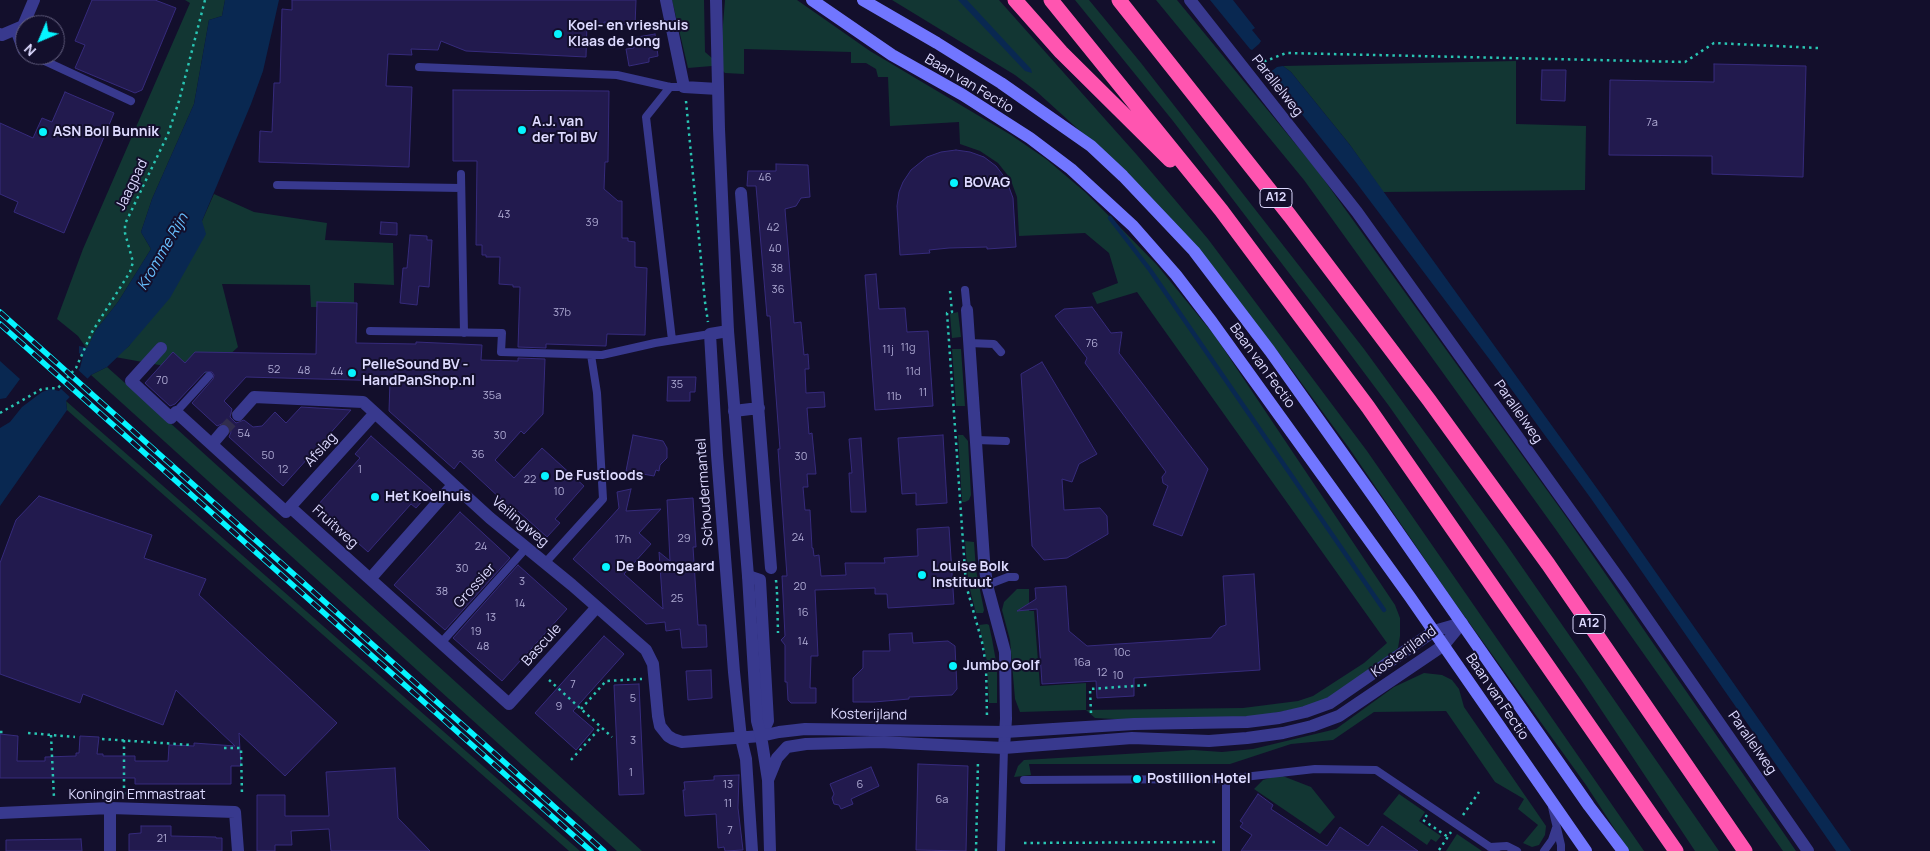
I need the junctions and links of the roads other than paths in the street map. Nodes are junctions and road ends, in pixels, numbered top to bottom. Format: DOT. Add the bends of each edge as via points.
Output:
graph roads {
  1 [pos="34,0"];
  2 [pos="666,0"];
  3 [pos="716,0"];
  4 [pos="812,0"];
  5 [pos="862,0"];
  6 [pos="1015,0"];
  7 [pos="1051,0"];
  8 [pos="1119,0"];
  9 [pos="1190,0"];
  10 [pos="14,30"];
  11 [pos="0,34"];
  12 [pos="54,65"];
  13 [pos="419,67"];
  14 [pos="670,87"];
  15 [pos="684,87"];
  16 [pos="718,89"];
  17 [pos="131,100"];
  18 [pos="461,174"];
  19 [pos="277,185"];
  20 [pos="461,188"];
  21 [pos="741,193"];
  22 [pos="1220,210"];
  23 [pos="965,290"];
  24 [pos="967,310"];
  25 [pos="370,331"];
  26 [pos="728,331"];
  27 [pos="464,333"];
  28 [pos="710,334"];
  29 [pos="672,340"];
  30 [pos="969,342"];
  31 [pos="161,348"];
  32 [pos="1001,352"];
  33 [pos="591,355"];
  34 [pos="209,376"];
  35 [pos="759,408"];
  36 [pos="734,411"];
  37 [pos="176,412"];
  38 [pos="374,413"];
  39 [pos="238,415"];
  40 [pos="223,431"];
  41 [pos="976,440"];
  42 [pos="1006,440"];
  43 [pos="212,444"];
  44 [pos="453,484"];
  45 [pos="290,507"];
  46 [pos="527,547"];
  47 [pos="545,563"];
  48 [pos="771,568"];
  49 [pos="1015,577"];
  50 [pos="370,578"];
  51 [pos="987,586"];
  52 [pos="597,607"];
  53 [pos="1462,623"];
  54 [pos="1434,631"];
  55 [pos="441,643"];
  56 [pos="1444,645"];
  57 [pos="509,704"];
  58 [pos="1005,732"];
  59 [pos="761,736"];
  60 [pos="741,738"];
  61 [pos="787,747"];
  62 [pos="1004,748"];
  63 [pos="1226,779"];
  64 [pos="768,780"];
  65 [pos="1024,780"];
  66 [pos="1550,800"];
  67 [pos="110,808"];
  68 [pos="0,812"];
  69 [pos="1556,826"];
  70 [pos="1493,849"];
  71 [pos="110,851"];
  72 [pos="238,851"];
  73 [pos="752,851"];
  74 [pos="770,851"];
  75 [pos="1002,851"];
  76 [pos="1226,851"];
  77 [pos="1517,851"];
  78 [pos="1544,851"];
  79 [pos="1561,851"];
  80 [pos="1586,851"];
  81 [pos="1623,851"];
  82 [pos="1676,851"];
  83 [pos="1745,851"];
  84 [pos="1808,851"];
  1 -- 10 [label="street" via="24,26"];
  2 -- 15 [label="street"];
  3 -- 16 [label="street"];
  4 -- 54 [label="main road, Baan van Fectio" via="892,55 1030,138 1071,169 1127,220 1212,322"];
  5 -- 53 [label="main road, Baan van Fectio" via="937,43 1091,146 1194,250"];
  6 -- 22 [label="highway" via="1061,52"];
  7 -- 22 [label="highway"];
  8 -- 83 [label="highway, A12" via="1430,400"];
  9 -- 84 [label="street, Parallelweg" via="1357,212 1625,587"];
  10 -- 11 [label="street"];
  12 -- 17 [label="lane"];
  13 -- 14 [label="lane" via="617,75"];
  14 -- 15 [label="lane"];
  14 -- 29 [label="lane" via="646,117"];
  15 -- 16 [label="street"];
  16 -- 26 [label="street"];
  18 -- 20 [label="lane"];
  19 -- 20 [label="lane"];
  20 -- 27 [label="lane"];
  21 -- 35 [label="street"];
  22 -- 82 [label="highway" via="1408,463"];
  23 -- 24 [label="lane"];
  24 -- 30 [label="street"];
  25 -- 27 [label="lane"];
  26 -- 28 [label="street"];
  26 -- 36 [label="street"];
  27 -- 33 [label="lane" via="502,333 501,352"];
  28 -- 29 [label="lane"];
  28 -- 60 [label="street, Schoudermantel"];
  29 -- 33 [label="lane"];
  30 -- 32 [label="lane" via="994,344"];
  30 -- 41 [label="street"];
  31 -- 37 [label="street, Fruitweg" via="131,381 172,418"];
  33 -- 47 [label="lane" via="597,393 603,499"];
  34 -- 37 [label="lane"];
  35 -- 36 [label="street"];
  35 -- 48 [label="street"];
  36 -- 59 [label="street" via="757,721"];
  37 -- 43 [label="street, Fruitweg"];
  38 -- 39 [label="street, Veilingweg" via="363,402 254,397"];
  38 -- 44 [label="street, Veilingweg"];
  38 -- 45 [label="street, Afslag"];
  40 -- 43 [label="street"];
  41 -- 42 [label="lane"];
  41 -- 51 [label="street"];
  43 -- 45 [label="street, Fruitweg" via="286,512"];
  44 -- 46 [label="street, Veilingweg"];
  44 -- 50 [label="street"];
  45 -- 50 [label="street, Fruitweg"];
  46 -- 47 [label="street, Veilingweg"];
  46 -- 55 [label="lane, Grossier"];
  47 -- 52 [label="street, Veilingweg"];
  49 -- 51 [label="lane"];
  50 -- 55 [label="street, Fruitweg"];
  51 -- 58 [label="street" via="1005,652"];
  52 -- 57 [label="street, Bascule"];
  52 -- 60 [label="street, Veilingweg" via="646,650 653,664 660,726 668,736 682,742"];
  53 -- 54 [label="street, Kosterijland"];
  53 -- 56 [label="street, Kosterijland"];
  53 -- 81 [label="main road, Baan van Fectio"];
  54 -- 56 [label="main road, Baan van Fectio"];
  54 -- 58 [label="street, Kosterijland" via="1330,703 1305,712 1247,722 1134,724"];
  55 -- 57 [label="street, Fruitweg"];
  56 -- 62 [label="street, Kosterijland" via="1339,716 1283,733 1218,740 1132,738"];
  56 -- 66 [label="main road, Baan van Fectio"];
  58 -- 59 [label="street, Kosterijland" via="805,729"];
  58 -- 62 [label="street"];
  59 -- 60 [label="street"];
  59 -- 61 [label="street"];
  59 -- 64 [label="street"];
  60 -- 73 [label="street, Schoudermantel" via="746,758"];
  61 -- 62 [label="street, Kosterijland" via="879,742"];
  61 -- 64 [label="street" via="777,758"];
  62 -- 75 [label="lane"];
  63 -- 65 [label="lane"];
  63 -- 70 [label="lane" via="1310,770 1376,770"];
  63 -- 76 [label="lane"];
  64 -- 74 [label="street"];
  66 -- 69 [label="lane"];
  66 -- 80 [label="main road, Baan van Fectio"];
  67 -- 68 [label="street, Koningin Emmastraat"];
  67 -- 71 [label="street"];
  67 -- 72 [label="street, Koningin Emmastraat" via="235,812"];
  69 -- 78 [label="lane"];
  69 -- 79 [label="lane"];
  70 -- 77 [label="lane" via="1507,846"];
}
